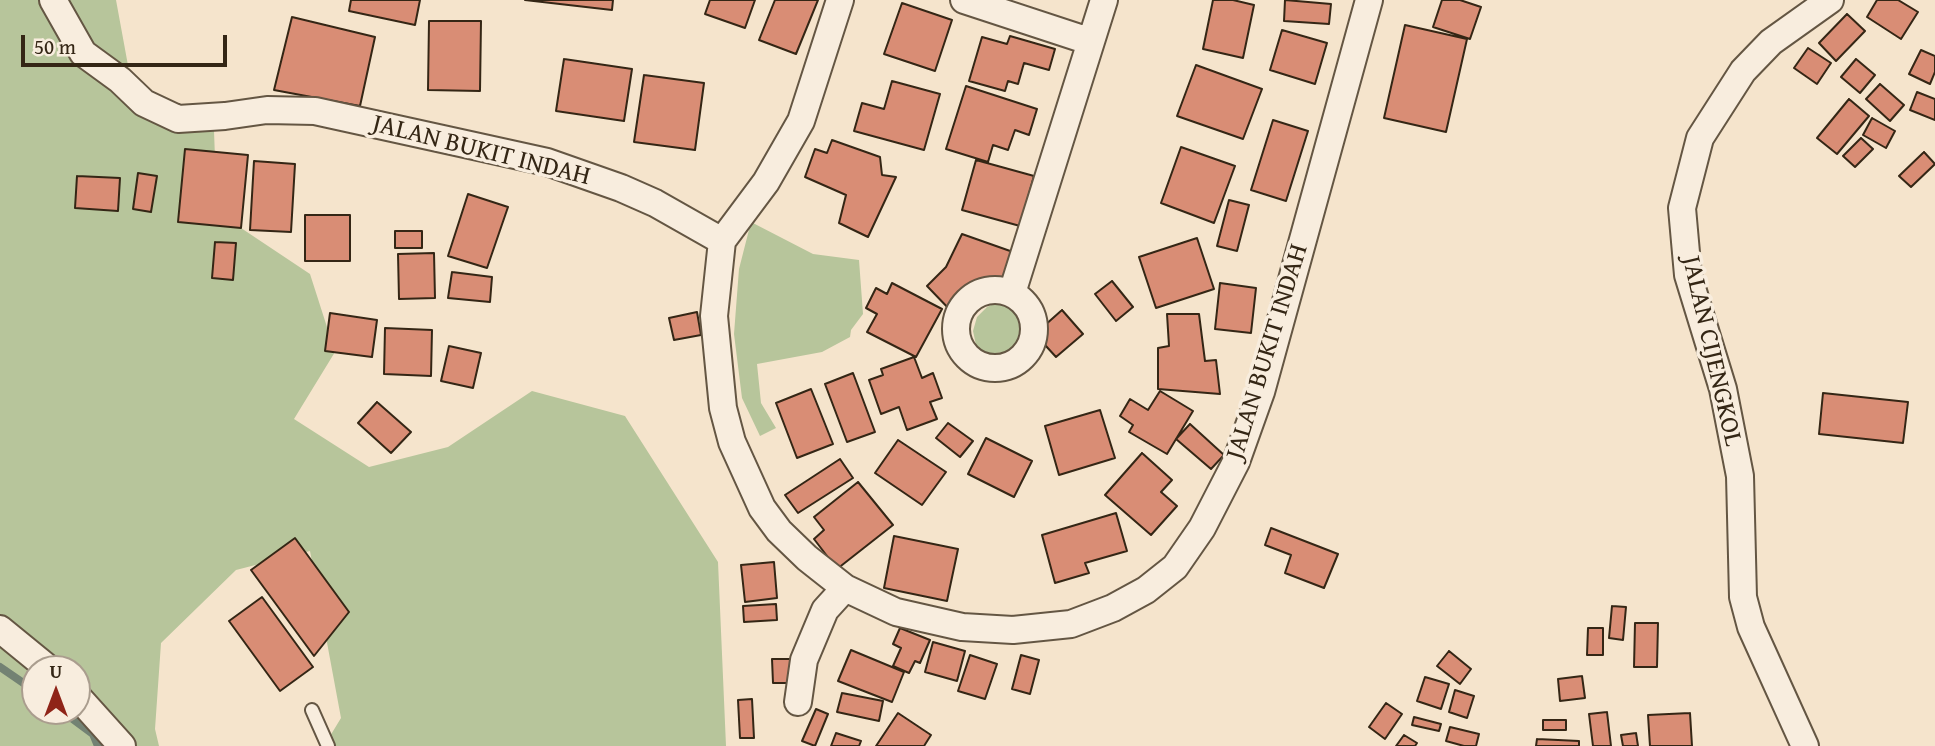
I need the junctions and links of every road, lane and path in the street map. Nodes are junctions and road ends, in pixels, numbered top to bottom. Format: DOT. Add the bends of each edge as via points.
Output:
graph roads {
  1 [pos="52,0"];
  2 [pos="840,0"];
  3 [pos="964,0"];
  4 [pos="1104,0"];
  5 [pos="1368,0"];
  6 [pos="1830,0"];
  7 [pos="1090,41"];
  8 [pos="722,241"];
  9 [pos="1012,293"];
  10 [pos="845,588"];
  11 [pos="0,629"];
  12 [pos="32,655"];
  13 [pos="797,702"];
  14 [pos="312,710"];
  15 [pos="91,712"];
  16 [pos="122,746"];
  17 [pos="327,746"];
  18 [pos="1805,746"];
  1 -- 8 [label="street, JALAN BUKIT INDAH" via="83,53 144,103 178,119 267,110 315,111 547,162 655,203"];
  2 -- 8 [label="street" via="801,121 766,182"];
  3 -- 7 [label="street"];
  4 -- 7 [label="street"];
  5 -- 10 [label="street, JALAN BUKIT INDAH" via="1249,430 1219,498 1175,567 1113,608 1071,624 1013,630 962,627 896,612"];
  6 -- 18 [label="street, JALAN CIJENGKOL" via="1771,42 1743,71 1700,138 1682,208 1688,275 1723,388 1740,476 1743,597 1751,627"];
  7 -- 9 [label="street"];
  8 -- 10 [label="street, JALAN BUKIT INDAH" via="714,316 721,395 732,442 762,508 779,531"];
  10 -- 13 [label="street" via="825,610 804,660"];
  11 -- 12 [label="street"];
  14 -- 17 [label="lane"];
  15 -- 16 [label="street"];
}
